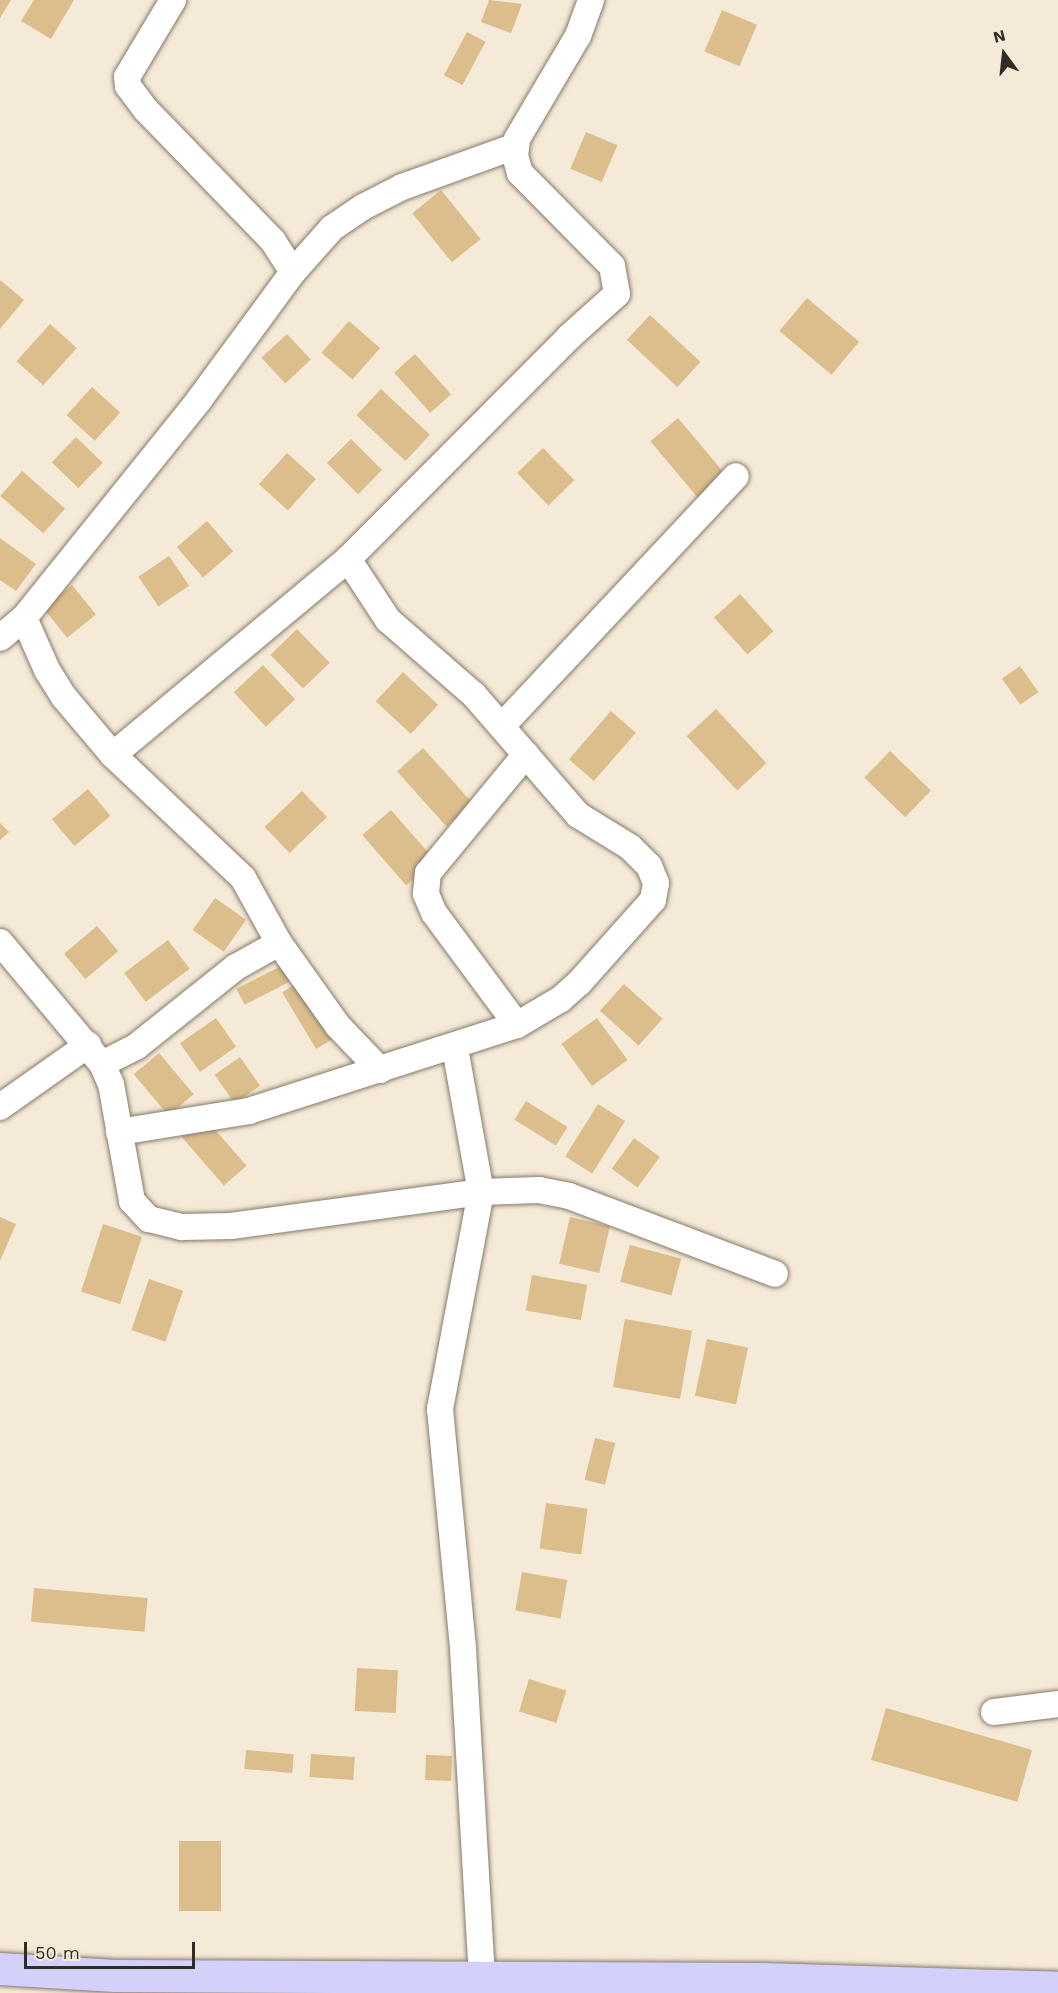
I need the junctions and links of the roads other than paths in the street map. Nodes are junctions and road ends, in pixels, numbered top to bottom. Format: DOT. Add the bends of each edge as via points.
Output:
graph roads {
  1 [pos="173,0"];
  2 [pos="591,0"];
  3 [pos="516,146"];
  4 [pos="293,272"];
  5 [pos="736,476"];
  6 [pos="348,559"];
  7 [pos="24,618"];
  8 [pos="0,638"];
  9 [pos="502,726"];
  10 [pos="526,754"];
  11 [pos="113,755"];
  12 [pos="0,942"];
  13 [pos="279,943"];
  14 [pos="517,1025"];
  15 [pos="455,1048"];
  16 [pos="95,1054"];
  17 [pos="380,1070"];
  18 [pos="0,1107"];
  19 [pos="119,1132"];
  20 [pos="481,1192"];
  21 [pos="775,1274"];
  22 [pos="1058,1704"];
  23 [pos="994,1712"];
  24 [pos="0,1969"];
  25 [pos="482,1977"];
  26 [pos="760,1986"];
  27 [pos="1051,1990"];
  1 -- 4 [label="street" via="128,77 128,86 146,110 273,241"];
  2 -- 3 [label="street" via="578,36"];
  3 -- 4 [label="street" via="402,187 363,207 332,228"];
  3 -- 6 [label="street" via="520,173 612,266 617,294 569,337"];
  4 -- 7 [label="street" via="249,336"];
  5 -- 9 [label="street"];
  6 -- 9 [label="street" via="388,620 461,683"];
  6 -- 11 [label="street"];
  7 -- 8 [label="street"];
  7 -- 11 [label="street" via="46,670"];
  9 -- 10 [label="street"];
  10 -- 14 [label="street" via="428,873 426,894 434,913"];
  10 -- 14 [label="street" via="578,815 630,847 649,866 656,883 653,900 579,983 561,999"];
  11 -- 13 [label="street" via="243,878"];
  12 -- 16 [label="street"];
  13 -- 16 [label="street" via="236,967 137,1046"];
  13 -- 17 [label="street" via="338,1026"];
  14 -- 15 [label="street"];
  15 -- 17 [label="street"];
  15 -- 20 [label="street"];
  16 -- 18 [label="street"];
  16 -- 19 [label="street" via="111,1084"];
  17 -- 19 [label="street" via="249,1111"];
  19 -- 20 [label="street" via="132,1201 149,1219 182,1227 231,1226"];
  20 -- 21 [label="street" via="539,1190 569,1196"];
  20 -- 25 [label="street" via="440,1409 463,1648"];
  22 -- 23 [label="street"];
  24 -- 25 [label="main road" via="116,1976"];
  25 -- 26 [label="main road"];
  26 -- 27 [label="main road"];
}
